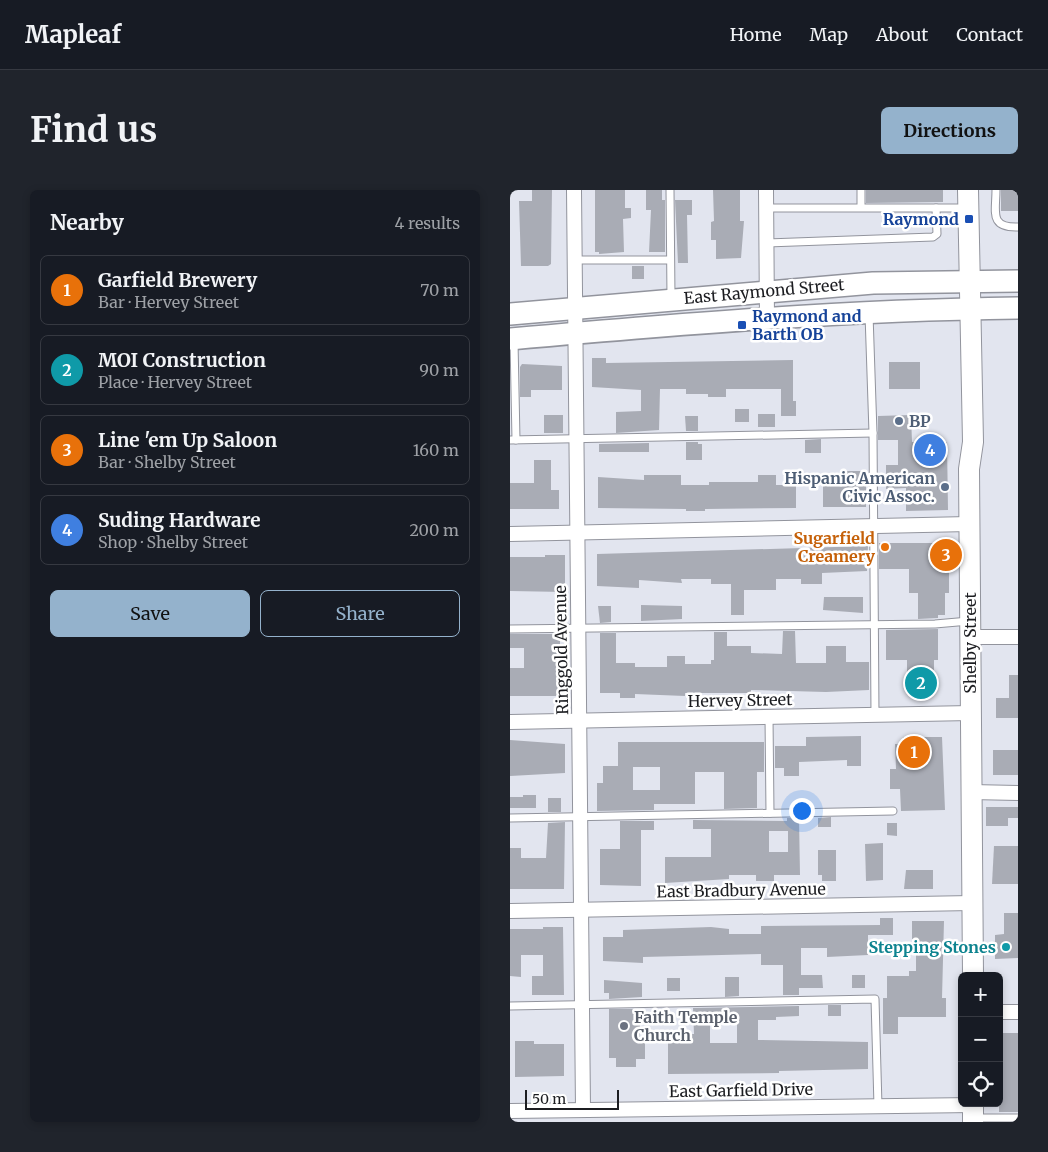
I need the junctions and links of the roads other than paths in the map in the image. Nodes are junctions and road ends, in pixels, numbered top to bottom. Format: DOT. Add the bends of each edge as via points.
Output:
graph roads {
  1 [pos="574,190"];
  2 [pos="670,190"];
  3 [pos="766,190"];
  4 [pos="861,190"];
  5 [pos="996,190"];
  6 [pos="968,199"];
  7 [pos="861,207"];
  8 [pos="766,208"];
  9 [pos="936,208"];
  10 [pos="1018,227"];
  11 [pos="767,244"];
  12 [pos="574,260"];
  13 [pos="670,260"];
  14 [pos="1018,280"];
  15 [pos="970,281"];
  16 [pos="767,290"];
  17 [pos="671,299"];
  18 [pos="575,307"];
  19 [pos="1018,308"];
  20 [pos="971,309"];
  21 [pos="868,312"];
  22 [pos="510,314"];
  23 [pos="767,318"];
  24 [pos="576,333"];
  25 [pos="512,338"];
  26 [pos="873,433"];
  27 [pos="577,438"];
  28 [pos="513,440"];
  29 [pos="970,524"];
  30 [pos="874,526"];
  31 [pos="578,533"];
  32 [pos="510,534"];
  33 [pos="874,624"];
  34 [pos="579,628"];
  35 [pos="510,629"];
  36 [pos="970,629"];
  37 [pos="1018,637"];
  38 [pos="971,713"];
  39 [pos="875,715"];
  40 [pos="769,717"];
  41 [pos="580,721"];
  42 [pos="510,722"];
  43 [pos="971,792"];
  44 [pos="1018,793"];
  45 [pos="893,811"];
  46 [pos="770,813"];
  47 [pos="580,817"];
  48 [pos="510,818"];
  49 [pos="972,903"];
  50 [pos="581,910"];
  51 [pos="510,911"];
  52 [pos="972,972"];
  53 [pos="582,1004"];
  54 [pos="510,1006"];
  55 [pos="1003,1012"];
  56 [pos="1018,1012"];
  57 [pos="878,1106"];
  58 [pos="583,1109"];
  59 [pos="510,1111"];
  60 [pos="973,1112"];
  61 [pos="1018,1118"];
  1 -- 12 [label="street, Ringgold Avenue"];
  2 -- 13 [label="lane"];
  3 -- 8 [label="street"];
  4 -- 7 [label="lane"];
  5 -- 10 [label="lane" via="996,220 1006,228"];
  6 -- 9 [label="lane"];
  6 -- 15 [label="main road, Shelby Street"];
  7 -- 8 [label="lane"];
  7 -- 9 [label="lane"];
  8 -- 11 [label="street"];
  9 -- 11 [label="lane" via="937,234 934,237"];
  11 -- 16 [label="street"];
  12 -- 13 [label="lane"];
  12 -- 18 [label="street, Ringgold Avenue"];
  13 -- 17 [label="lane"];
  14 -- 15 [label="main road, East Raymond Street"];
  15 -- 16 [label="main road, East Raymond Street"];
  15 -- 20 [label="main road, Shelby Street"];
  16 -- 17 [label="main road, East Raymond Street"];
  16 -- 23 [label="street"];
  17 -- 18 [label="main road, East Raymond Street"];
  18 -- 22 [label="main road, East Raymond Street"];
  18 -- 24 [label="street, Ringgold Avenue"];
  19 -- 20 [label="main road, East Raymond Street"];
  20 -- 21 [label="main road, East Raymond Street"];
  20 -- 29 [label="main road, Shelby Street" via="974,442 969,469"];
  21 -- 23 [label="main road, East Raymond Street"];
  21 -- 26 [label="lane"];
  23 -- 24 [label="main road, East Raymond Street"];
  24 -- 25 [label="main road, East Raymond Street"];
  24 -- 27 [label="street, Ringgold Avenue"];
  25 -- 28 [label="lane"];
  26 -- 27 [label="lane"];
  26 -- 30 [label="lane"];
  27 -- 28 [label="lane"];
  27 -- 31 [label="street, Ringgold Avenue"];
  29 -- 30 [label="street"];
  29 -- 36 [label="main road, Shelby Street"];
  30 -- 31 [label="street"];
  30 -- 33 [label="lane"];
  31 -- 32 [label="street"];
  31 -- 34 [label="street, Ringgold Avenue"];
  33 -- 34 [label="lane"];
  33 -- 36 [label="lane" via="935,624"];
  33 -- 39 [label="lane"];
  34 -- 35 [label="lane"];
  34 -- 41 [label="street, Ringgold Avenue"];
  36 -- 37 [label="street"];
  36 -- 38 [label="main road, Shelby Street"];
  38 -- 39 [label="street, Hervey Street"];
  38 -- 43 [label="main road, Shelby Street"];
  39 -- 40 [label="street, Hervey Street"];
  40 -- 41 [label="street, Hervey Street"];
  40 -- 46 [label="lane"];
  41 -- 42 [label="street, Hervey Street"];
  41 -- 47 [label="street, Ringgold Avenue"];
  43 -- 44 [label="street"];
  43 -- 49 [label="main road, Shelby Street"];
  45 -- 46 [label="lane"];
  46 -- 47 [label="lane"];
  47 -- 48 [label="lane"];
  47 -- 50 [label="street, Ringgold Avenue"];
  49 -- 50 [label="street, East Bradbury Avenue"];
  49 -- 52 [label="main road, Shelby Street"];
  50 -- 51 [label="street, East Bradbury Avenue"];
  50 -- 53 [label="street, Ringgold Avenue"];
  53 -- 54 [label="lane"];
  53 -- 57 [label="lane" via="875,999"];
  53 -- 58 [label="street, Ringgold Avenue"];
  55 -- 56 [label="street"];
  57 -- 58 [label="street, East Garfield Drive"];
  57 -- 60 [label="street, East Garfield Drive"];
  58 -- 59 [label="street, East Garfield Drive"];
  60 -- 61 [label="lane"];
}
